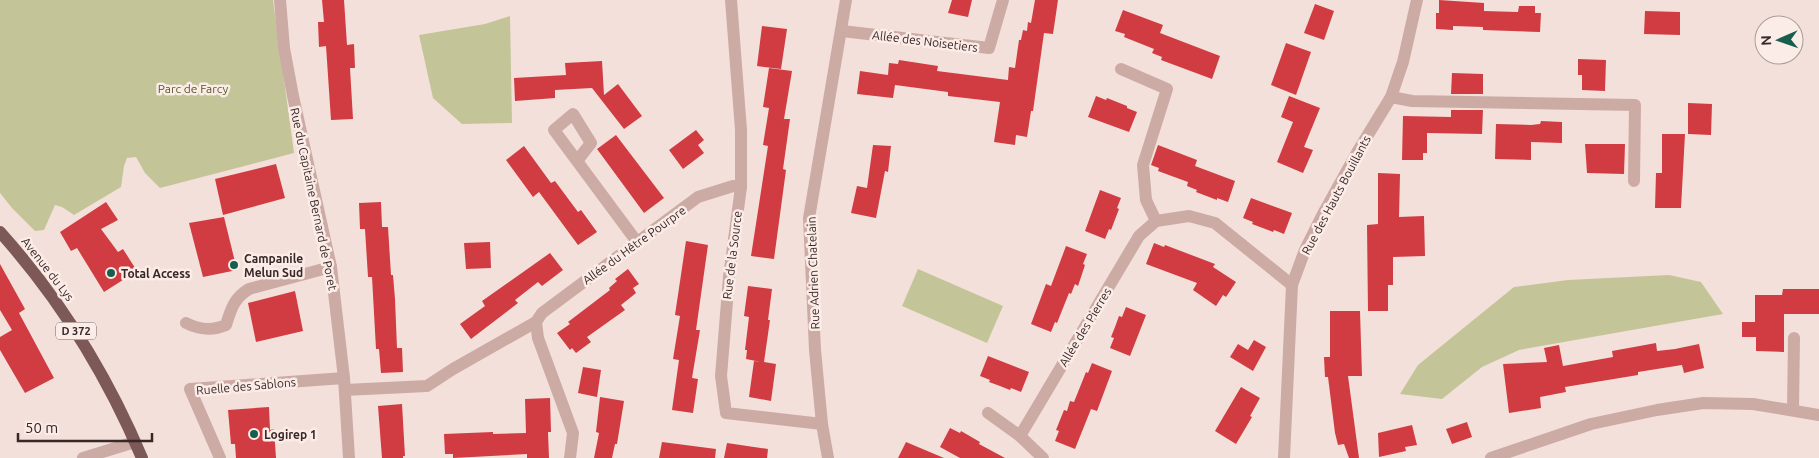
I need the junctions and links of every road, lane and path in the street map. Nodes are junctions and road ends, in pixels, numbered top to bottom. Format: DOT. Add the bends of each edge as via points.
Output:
graph roads {
  1 [pos="280,0"];
  2 [pos="731,0"];
  3 [pos="846,0"];
  4 [pos="1003,0"];
  5 [pos="1417,0"];
  6 [pos="842,31"];
  7 [pos="1121,69"];
  8 [pos="1391,97"];
  9 [pos="577,161"];
  10 [pos="1634,181"];
  11 [pos="741,187"];
  12 [pos="1156,221"];
  13 [pos="2,237"];
  14 [pos="637,242"];
  15 [pos="331,268"];
  16 [pos="1292,285"];
  17 [pos="536,322"];
  18 [pos="186,323"];
  19 [pos="1794,338"];
  20 [pos="344,384"];
  21 [pos="1793,410"];
  22 [pos="988,413"];
  23 [pos="1819,415"];
  24 [pos="822,424"];
  25 [pos="1020,436"];
  26 [pos="135,442"];
  27 [pos="83,458"];
  28 [pos="142,458"];
  29 [pos="220,458"];
  30 [pos="349,458"];
  31 [pos="570,458"];
  32 [pos="828,458"];
  33 [pos="1043,458"];
  34 [pos="1284,458"];
  35 [pos="1491,458"];
  1 -- 15 [label="street, Rue du Capitaine Bernard de Poret" via="293,96"];
  2 -- 11 [label="street, Rue de la Source" via="741,130"];
  3 -- 6 [label="street, Rue Adrien Chatelain"];
  4 -- 6 [label="street, Allée des Noisetiers" via="989,48"];
  5 -- 8 [label="street, Rue des Hauts Bouillants" via="1403,62"];
  6 -- 24 [label="street, Rue Adrien Chatelain" via="809,218"];
  7 -- 12 [label="street" via="1167,89 1143,165 1146,200"];
  8 -- 10 [label="street" via="1412,101 1635,104"];
  8 -- 16 [label="street, Rue des Hauts Bouillants" via="1323,214"];
  9 -- 14 [label="street"];
  11 -- 14 [label="street, Allée du Hêtre Pourpre" via="732,186 698,197"];
  11 -- 24 [label="street, Rue de la Source" via="721,376 726,413"];
  12 -- 16 [label="street" via="1189,216 1215,223"];
  12 -- 25 [label="street, Allée des Pierres" via="1140,236"];
  13 -- 26 [label="main road, Avenue du Lys / D 372" via="56,300 77,332"];
  14 -- 17 [label="street, Allée du Hêtre Pourpre" via="542,312"];
  15 -- 18 [label="street" via="249,289 233,302 226,324 218,328 197,329"];
  15 -- 20 [label="street, Rue du Capitaine Bernard de Poret"];
  16 -- 34 [label="street, Rue des Hauts Bouillants"];
  17 -- 20 [label="street, Allée du Hêtre Pourpre" via="427,386"];
  17 -- 31 [label="street" via="538,338 573,433"];
  19 -- 21 [label="street"];
  20 -- 29 [label="street, Ruelle des Sablons" via="190,389"];
  20 -- 30 [label="street, Rue du Capitaine Bernard de Poret"];
  21 -- 23 [label="street"];
  21 -- 35 [label="street" via="1753,404 1703,403 1657,410 1591,424"];
  22 -- 25 [label="street"];
  24 -- 32 [label="street, Rue Adrien Chatelain"];
  25 -- 33 [label="street"];
  26 -- 27 [label="street"];
  26 -- 28 [label="main road, Avenue du Lys / D 372"];
}
